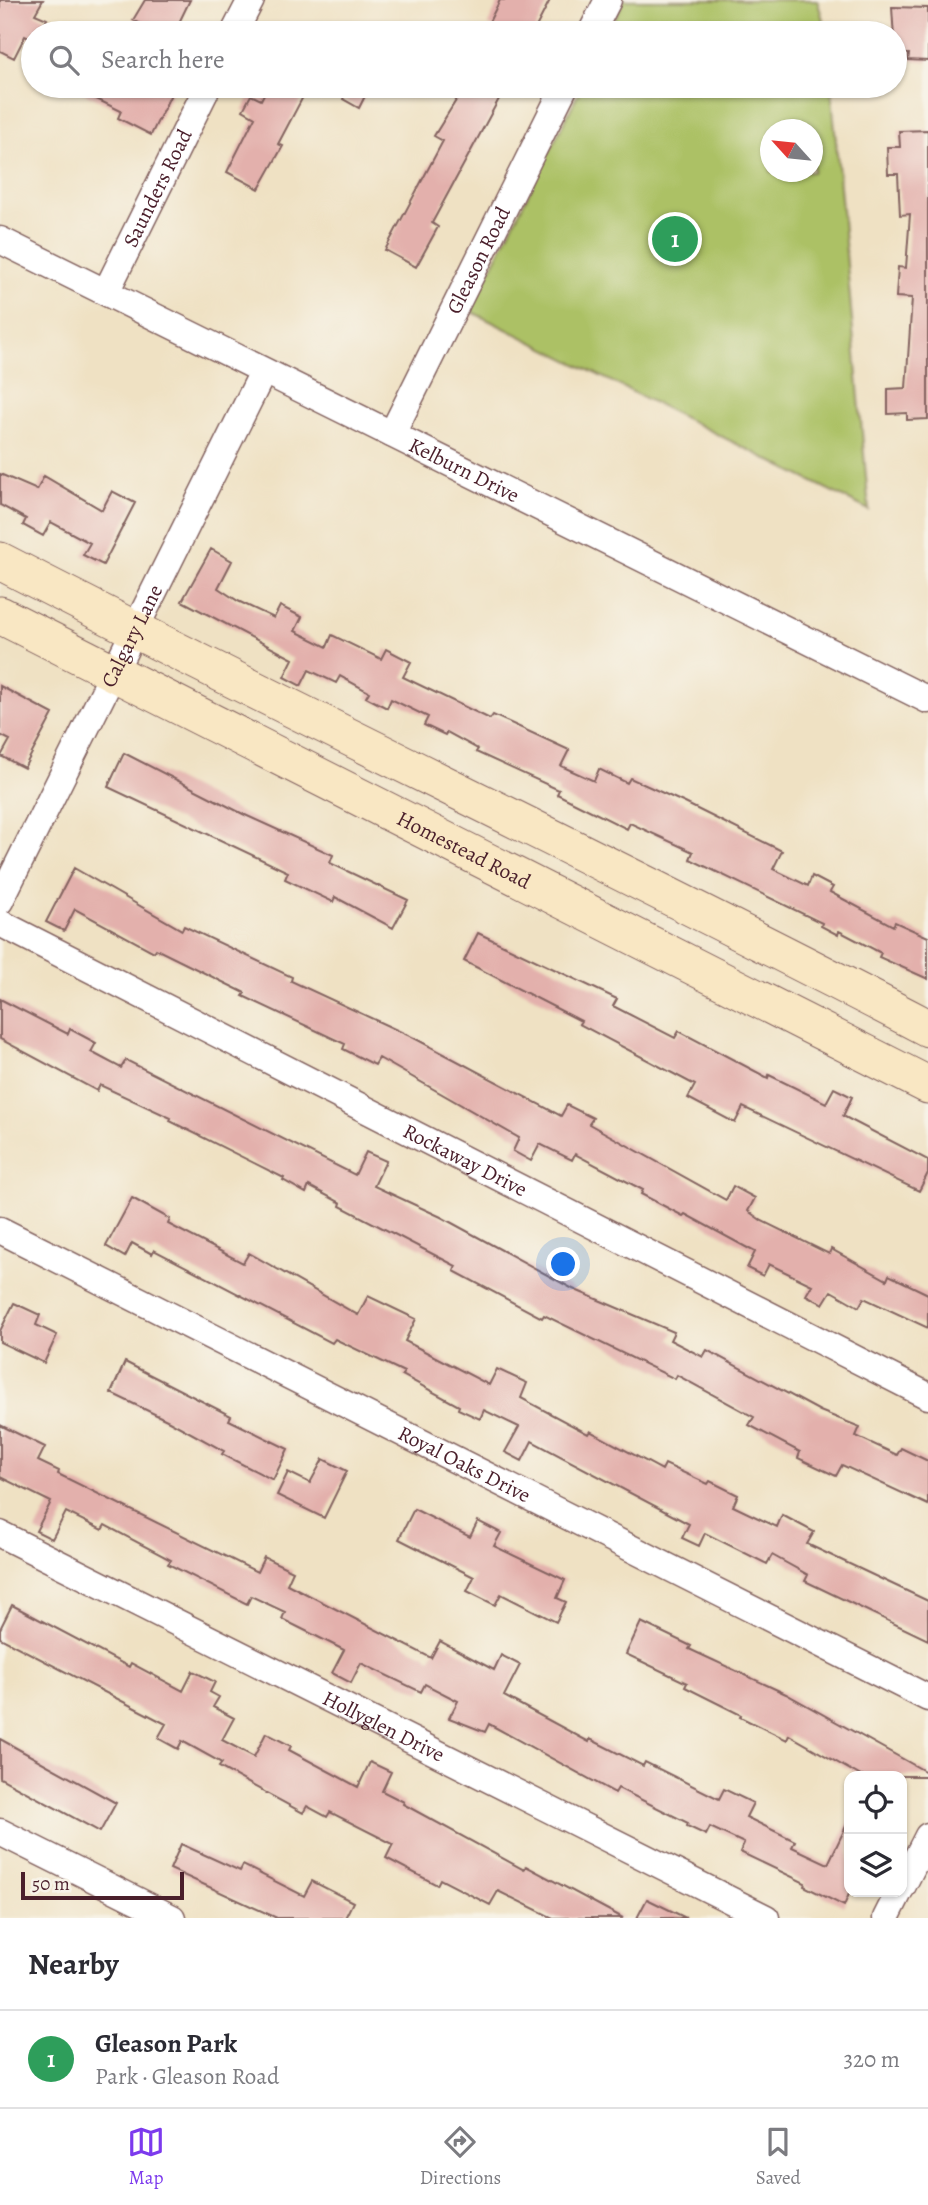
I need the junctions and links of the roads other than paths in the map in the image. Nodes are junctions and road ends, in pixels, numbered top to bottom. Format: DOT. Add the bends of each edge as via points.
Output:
graph roads {
  1 [pos="251,0"];
  2 [pos="608,0"];
  3 [pos="240,21"];
  4 [pos="597,21"];
  5 [pos="202,98"];
  6 [pos="559,98"];
  7 [pos="0,240"];
  8 [pos="106,292"];
  9 [pos="264,372"];
  10 [pos="392,434"];
  11 [pos="0,561"];
  12 [pos="0,615"];
  13 [pos="136,631"];
  14 [pos="115,673"];
  15 [pos="928,701"];
  16 [pos="456,788"];
  17 [pos="434,836"];
  18 [pos="0,901"];
  19 [pos="709,914"];
  20 [pos="0,923"];
  21 [pos="685,964"];
  22 [pos="928,1028"];
  23 [pos="928,1085"];
  24 [pos="0,1230"];
  25 [pos="928,1396"];
  26 [pos="0,1534"];
  27 [pos="928,1698"];
  28 [pos="0,1832"];
  29 [pos="928,1836"];
  30 [pos="907,1877"];
  31 [pos="897,1897"];
  32 [pos="173,1918"];
  33 [pos="766,1918"];
  34 [pos="886,1918"];
  1 -- 3 [label="street"];
  2 -- 4 [label="street"];
  5 -- 8 [label="street, Saunders Road"];
  6 -- 10 [label="street, Gleason Road"];
  7 -- 8 [label="street, Kelburn Drive"];
  8 -- 9 [label="street, Kelburn Drive"];
  9 -- 10 [label="street, Kelburn Drive"];
  9 -- 13 [label="street, Calgary Lane"];
  10 -- 15 [label="street, Kelburn Drive"];
  11 -- 13 [label="main road"];
  12 -- 14 [label="main road, Homestead Road"];
  13 -- 14 [label="street, Calgary Lane"];
  13 -- 16 [label="main road"];
  14 -- 17 [label="main road, Homestead Road"];
  14 -- 18 [label="street, Calgary Lane"];
  16 -- 17 [label="main road"];
  16 -- 19 [label="main road"];
  17 -- 21 [label="main road, Homestead Road"];
  19 -- 21 [label="main road"];
  19 -- 22 [label="main road"];
  20 -- 25 [label="street, Rockaway Drive"];
  21 -- 23 [label="main road, Homestead Road"];
  24 -- 27 [label="street, Royal Oaks Drive"];
  26 -- 33 [label="street, Hollyglen Drive"];
  28 -- 32 [label="street"];
  29 -- 30 [label="street"];
  31 -- 34 [label="street"];
}
